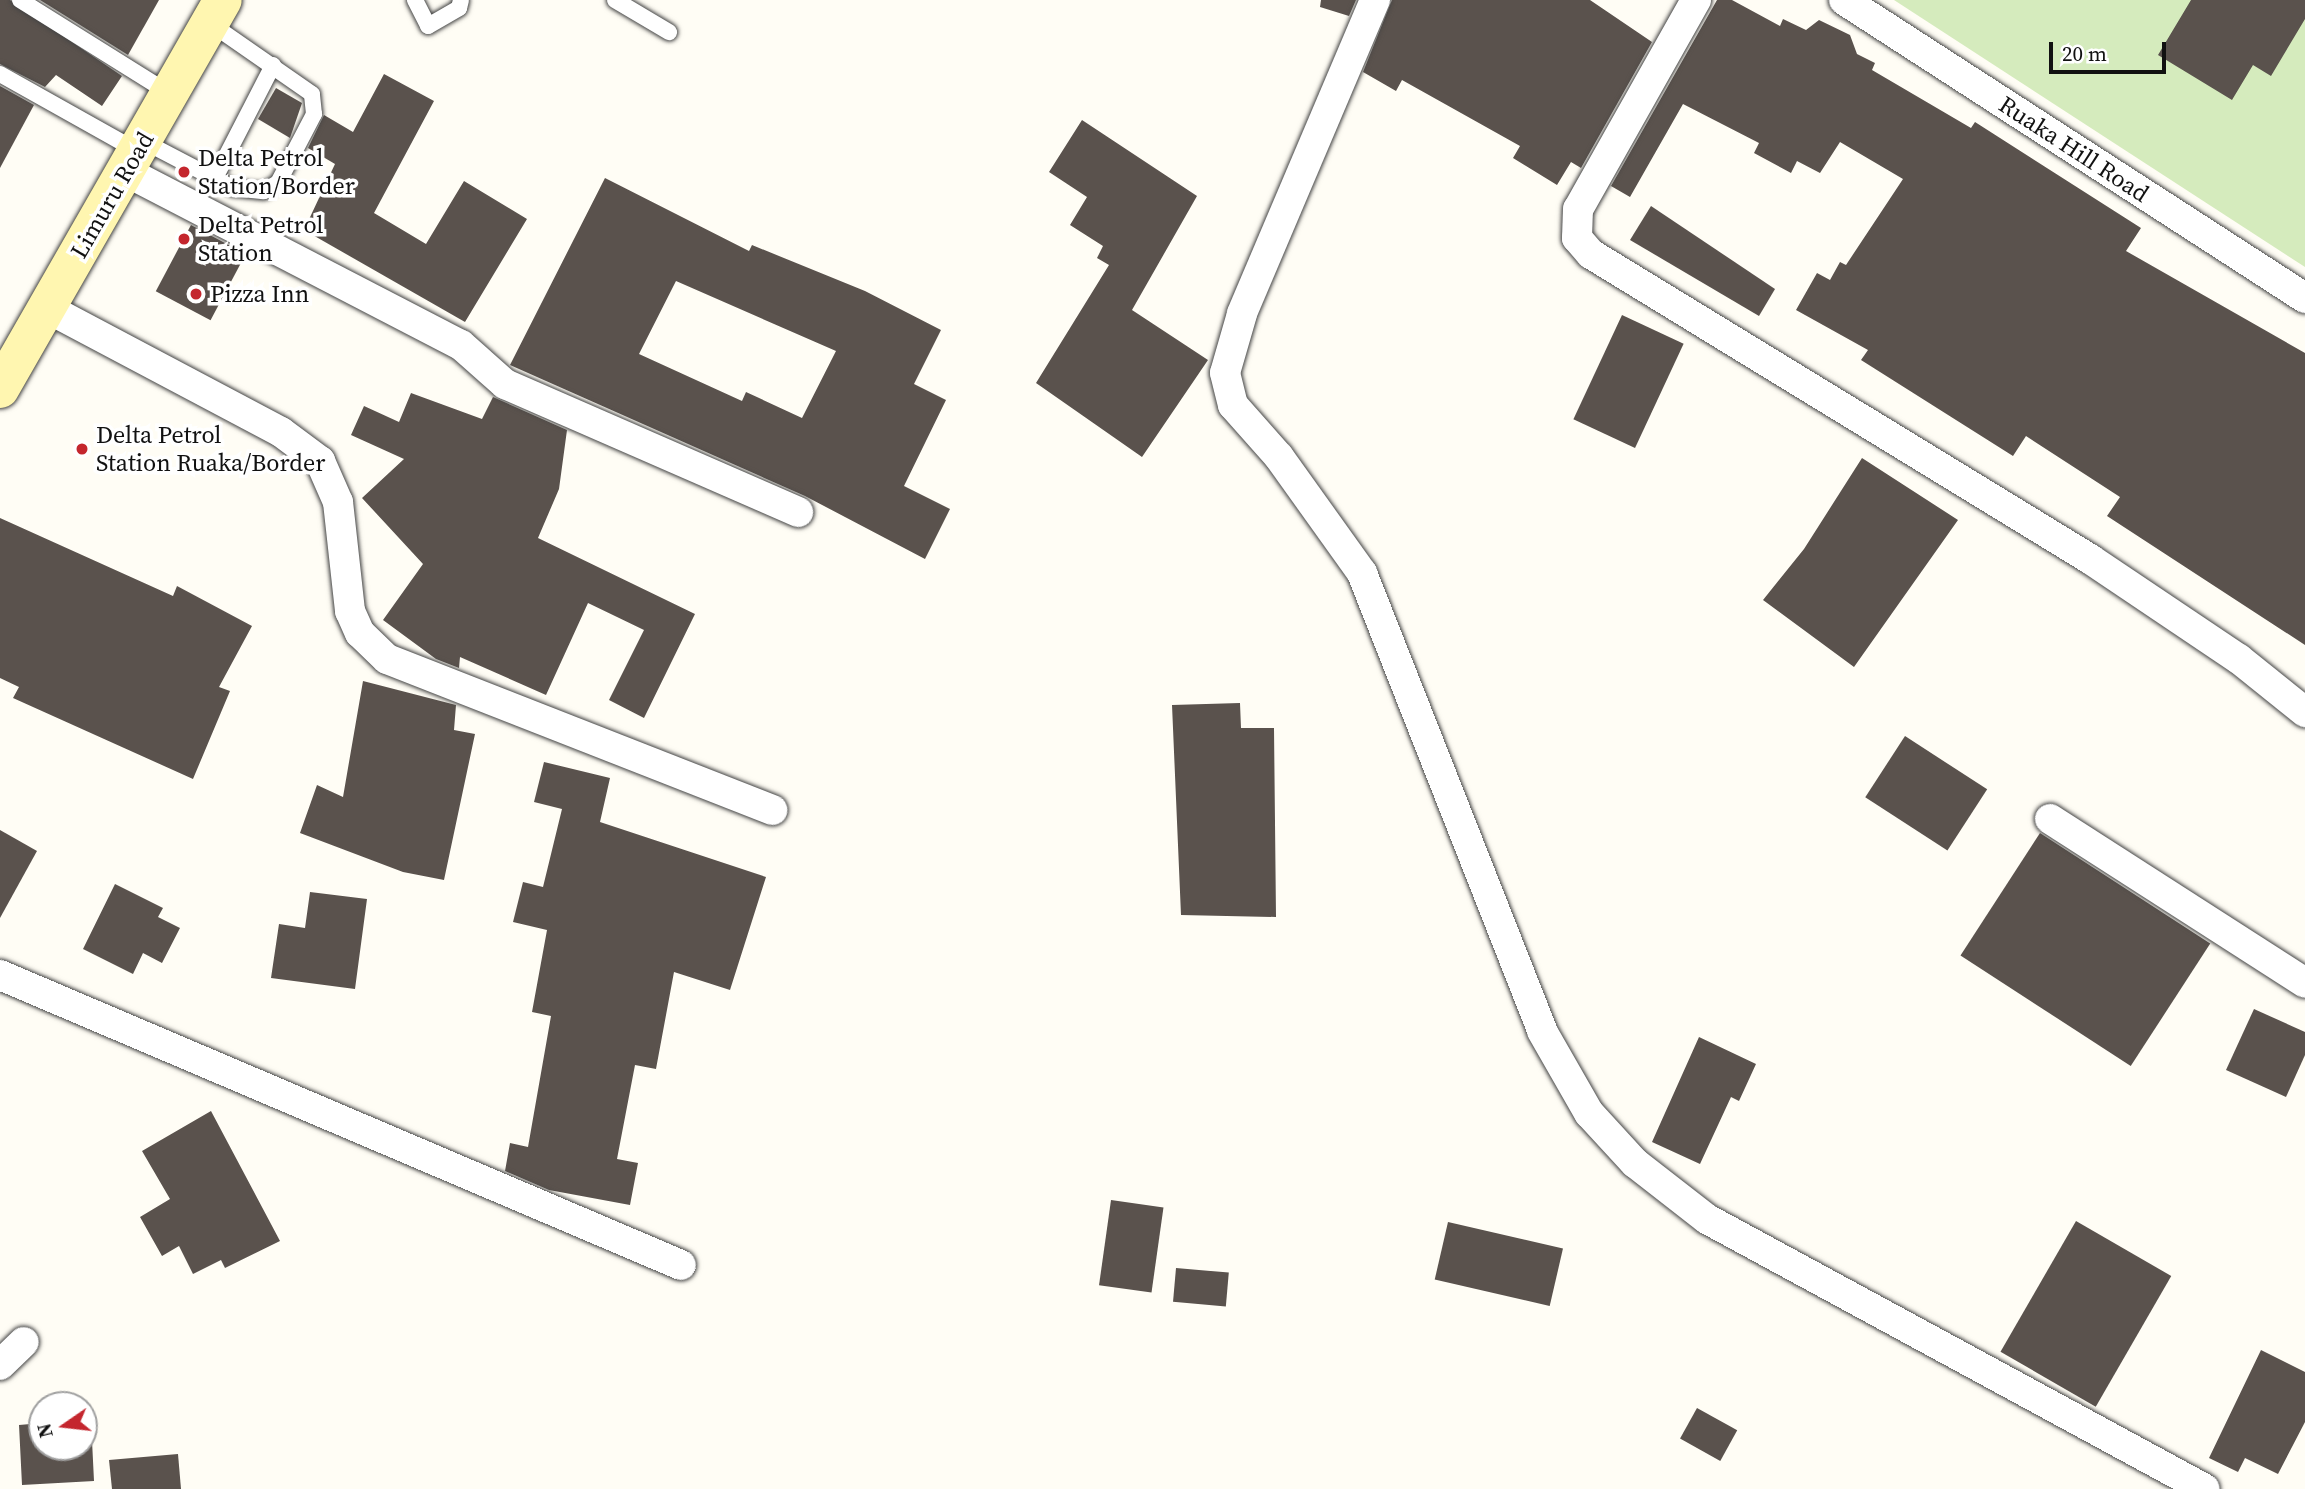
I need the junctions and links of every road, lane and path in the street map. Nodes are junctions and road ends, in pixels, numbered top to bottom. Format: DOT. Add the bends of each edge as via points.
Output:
graph roads {
  1 [pos="20,0"];
  2 [pos="415,0"];
  3 [pos="461,0"];
  4 [pos="615,0"];
  5 [pos="1374,0"];
  6 [pos="1696,0"];
  7 [pos="1844,0"];
  8 [pos="216,12"];
  9 [pos="669,32"];
  10 [pos="273,65"];
  11 [pos="0,74"];
  12 [pos="171,94"];
  13 [pos="135,155"];
  14 [pos="215,178"];
  15 [pos="2305,298"];
  16 [pos="46,307"];
  17 [pos="6,364"];
  18 [pos="798,512"];
  19 [pos="2305,712"];
  20 [pos="773,810"];
  21 [pos="2050,819"];
  22 [pos="0,975"];
  23 [pos="2305,983"];
  24 [pos="681,1265"];
  25 [pos="24,1342"];
  26 [pos="0,1365"];
  27 [pos="2205,1489"];
  1 -- 12 [label="lane"];
  2 -- 3 [label="lane" via="428,26 459,8"];
  4 -- 9 [label="lane"];
  5 -- 27 [label="street" via="1247,302 1225,373 1233,405 1279,457 1362,573 1542,1031 1589,1113 1635,1163 1707,1219"];
  6 -- 19 [label="street" via="1578,209 1577,238 1591,254 2090,559 2239,659"];
  7 -- 15 [label="street, Ruaka Hill Road"];
  8 -- 10 [label="lane"];
  8 -- 12 [label="main road, Limuru Road"];
  10 -- 14 [label="lane"];
  10 -- 14 [label="lane" via="309,89 314,114 272,188 233,188"];
  11 -- 13 [label="lane"];
  12 -- 13 [label="main road, Limuru Road"];
  13 -- 14 [label="lane"];
  13 -- 16 [label="main road, Limuru Road"];
  13 -- 18 [label="street" via="461,345 505,384"];
  16 -- 17 [label="main road, Limuru Road"];
  16 -- 20 [label="street" via="281,432 320,461 338,502 349,611 360,633 387,659"];
  21 -- 23 [label="street"];
  22 -- 24 [label="street"];
  25 -- 26 [label="street"];
}
